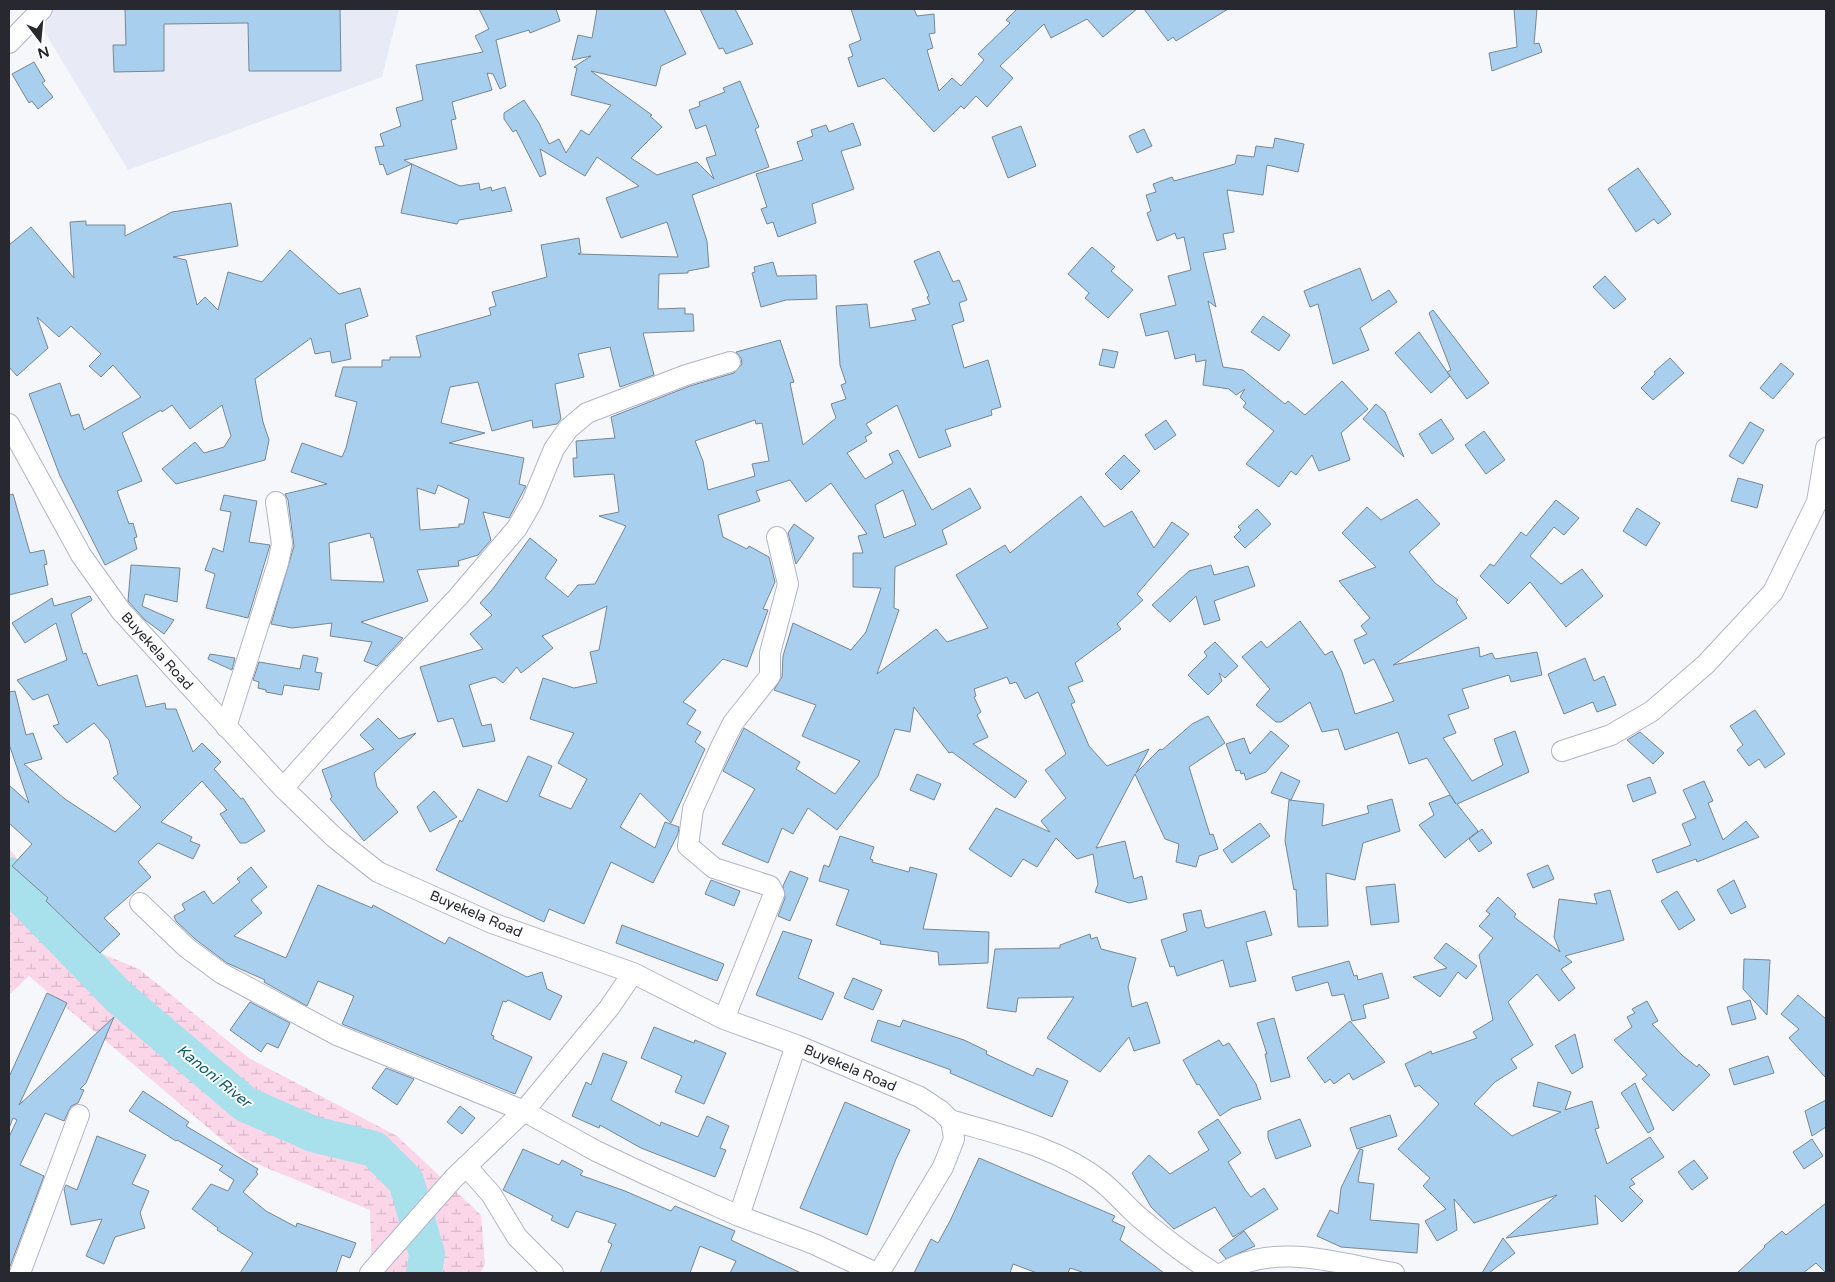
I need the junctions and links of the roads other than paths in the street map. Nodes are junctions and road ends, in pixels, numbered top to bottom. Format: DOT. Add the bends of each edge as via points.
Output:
graph roads {
  1 [pos="42,9"];
  2 [pos="9,43"];
  3 [pos="730,362"];
  4 [pos="9,424"];
  5 [pos="1826,448"];
  6 [pos="276,502"];
  7 [pos="777,537"];
  8 [pos="226,727"];
  9 [pos="1562,751"];
  10 [pos="283,788"];
  11 [pos="140,903"];
  12 [pos="633,972"];
  13 [pos="724,1019"];
  14 [pos="796,1045"];
  15 [pos="524,1111"];
  16 [pos="79,1115"];
  17 [pos="950,1120"];
  18 [pos="460,1172"];
  19 [pos="739,1216"];
  20 [pos="20,1273"];
  21 [pos="370,1273"];
  22 [pos="553,1273"];
  23 [pos="878,1273"];
  24 [pos="1214,1273"];
  25 [pos="1223,1273"];
  26 [pos="1394,1273"];
  1 -- 2 [label="street"];
  3 -- 10 [label="street" via="686,375 593,411 568,429 554,449 532,502 517,528"];
  4 -- 8 [label="street, Buyekela Road" via="80,555 121,611"];
  5 -- 9 [label="street" via="1817,502 1773,592 1706,664 1652,711 1611,735"];
  6 -- 8 [label="street" via="282,544 278,564"];
  7 -- 13 [label="street" via="788,584 770,653 770,676 734,723 720,749 693,809 688,846 714,868 770,886 774,894"];
  8 -- 10 [label="street, Buyekela Road"];
  10 -- 12 [label="street, Buyekela Road" via="335,838 378,872 492,922"];
  11 -- 15 [label="street" via="187,948 221,973 337,1035"];
  12 -- 13 [label="street, Buyekela Road"];
  12 -- 15 [label="street" via="609,1008"];
  13 -- 14 [label="street, Buyekela Road"];
  14 -- 17 [label="street, Buyekela Road" via="920,1097"];
  14 -- 19 [label="street"];
  15 -- 18 [label="street"];
  15 -- 19 [label="street" via="596,1151"];
  16 -- 20 [label="street"];
  17 -- 23 [label="street" via="954,1139 943,1167"];
  17 -- 24 [label="street" via="1024,1142 1101,1181 1139,1218 1185,1255"];
  18 -- 21 [label="street"];
  18 -- 22 [label="street" via="491,1194 517,1236"];
  19 -- 23 [label="street" via="814,1244"];
  25 -- 26 [label="street" via="1256,1258 1279,1256"];
}
